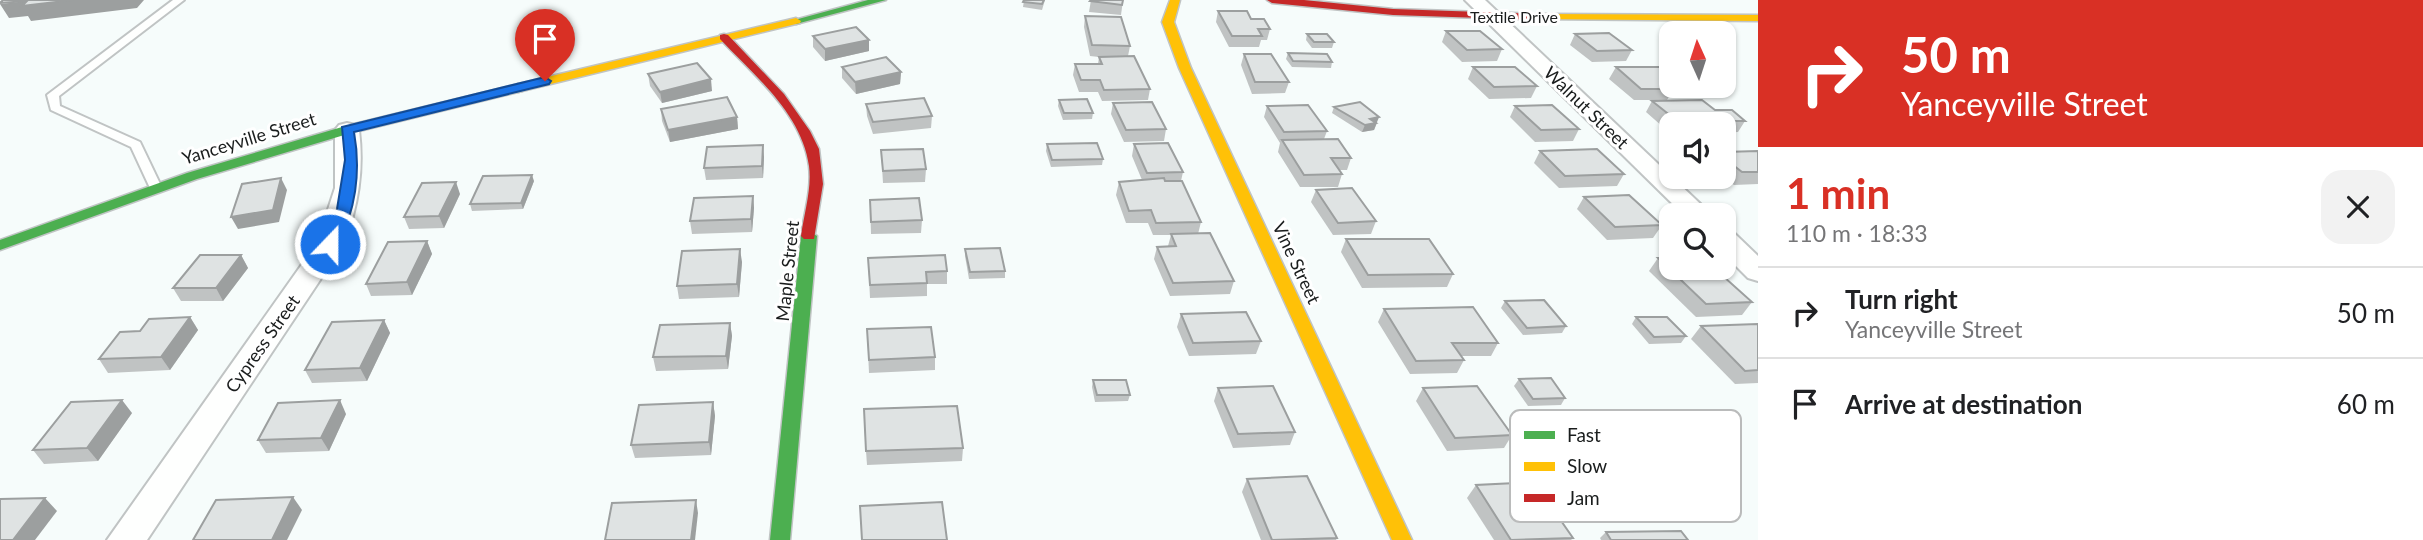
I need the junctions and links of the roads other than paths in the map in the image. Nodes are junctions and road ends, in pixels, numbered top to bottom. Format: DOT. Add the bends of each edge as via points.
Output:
graph roads {
  1 [pos="179,0"];
  2 [pos="881,0"];
  3 [pos="1175,0"];
  4 [pos="1272,0"];
  5 [pos="1474,0"];
  6 [pos="1492,17"];
  7 [pos="1758,18"];
  8 [pos="724,37"];
  9 [pos="346,130"];
  10 [pos="156,188"];
  11 [pos="1686,203"];
  12 [pos="0,245"];
  13 [pos="1736,251"];
  14 [pos="1758,272"];
  15 [pos="126,540"];
  16 [pos="780,540"];
  17 [pos="1402,540"];
  1 -- 10 [label="lane" via="53,95 55,108 136,145"];
  2 -- 8 [label="street, Yanceyville Street"];
  3 -- 17 [label="street, Vine Street" via="1168,22 1185,68"];
  4 -- 6 [label="street, Textile Drive" via="1340,10"];
  5 -- 6 [label="street, Walnut Street"];
  6 -- 7 [label="street, Textile Drive"];
  6 -- 11 [label="street, Walnut Street"];
  8 -- 9 [label="street, Yanceyville Street"];
  8 -- 16 [label="street, Maple Street" via="801,125 816,166"];
  9 -- 10 [label="street, Yanceyville Street"];
  9 -- 15 [label="street, Cypress Street" via="352,160 345,209 330,244"];
  10 -- 12 [label="street, Yanceyville Street"];
  13 -- 14 [label="street"];
}
